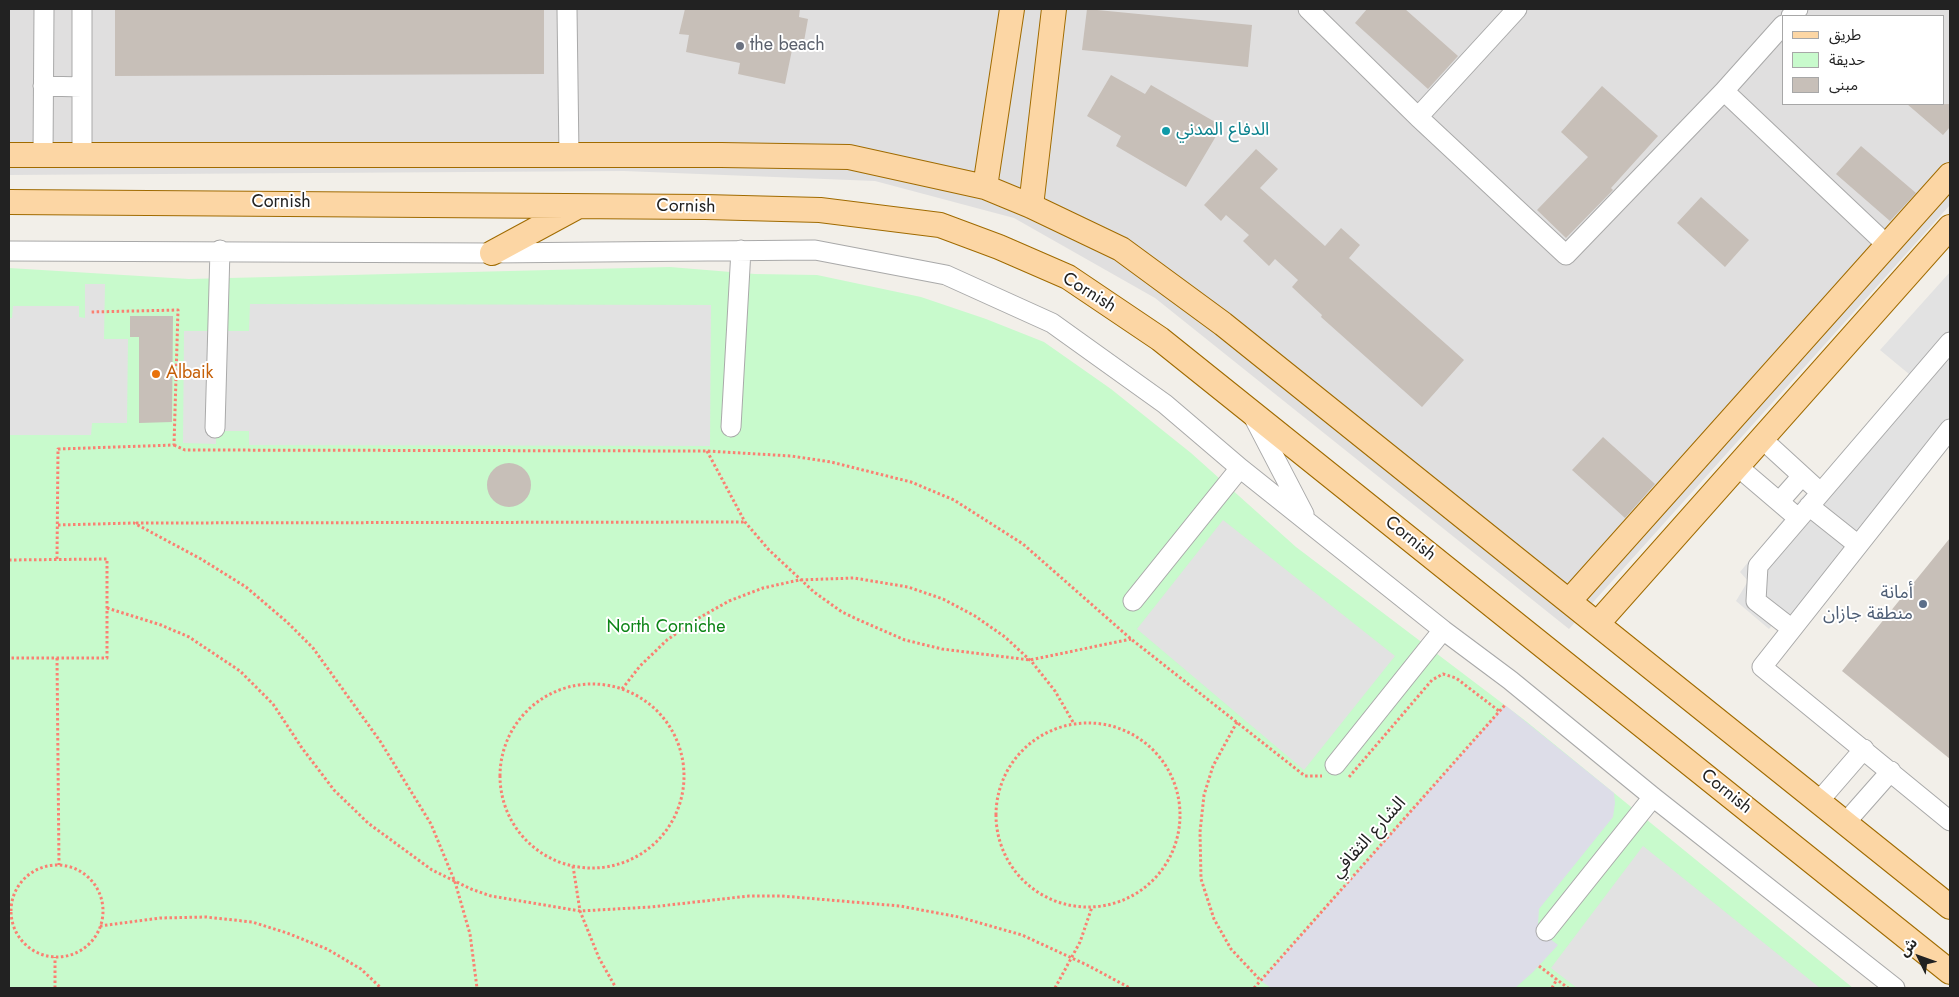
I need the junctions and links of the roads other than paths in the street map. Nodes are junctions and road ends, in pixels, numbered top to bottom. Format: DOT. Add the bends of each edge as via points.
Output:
graph roads {
  1 [pos="44,9"];
  2 [pos="82,9"];
  3 [pos="567,9"];
  4 [pos="1012,9"];
  5 [pos="1054,9"];
  6 [pos="1308,9"];
  7 [pos="1517,9"];
  8 [pos="1782,26"];
  9 [pos="43,86"];
  10 [pos="82,87"];
  11 [pos="1724,90"];
  12 [pos="1418,117"];
  13 [pos="9,155"];
  14 [pos="43,155"];
  15 [pos="569,155"];
  16 [pos="82,156"];
  17 [pos="1950,175"];
  18 [pos="985,187"];
  19 [pos="9,202"];
  20 [pos="579,206"];
  21 [pos="1031,206"];
  22 [pos="1950,227"];
  23 [pos="1888,246"];
  24 [pos="220,250"];
  25 [pos="742,250"];
  26 [pos="9,251"];
  27 [pos="492,253"];
  28 [pos="1949,346"];
  29 [pos="1250,411"];
  30 [pos="731,427"];
  31 [pos="215,428"];
  32 [pos="1950,429"];
  33 [pos="1762,440"];
  34 [pos="1737,466"];
  35 [pos="1240,468"];
  36 [pos="1802,476"];
  37 [pos="1779,502"];
  38 [pos="1809,505"];
  39 [pos="1308,521"];
  40 [pos="1858,545"];
  41 [pos="1570,600"];
  42 [pos="1133,601"];
  43 [pos="1598,623"];
  44 [pos="1792,629"];
  45 [pos="1443,630"];
  46 [pos="1864,749"];
  47 [pos="1891,771"];
  48 [pos="1337,773"];
  49 [pos="1653,798"];
  50 [pos="1819,801"];
  51 [pos="1950,821"];
  52 [pos="1846,822"];
  53 [pos="1950,907"];
  54 [pos="1546,931"];
  55 [pos="1950,972"];
  56 [pos="1895,988"];
  1 -- 9 [label="street"];
  2 -- 10 [label="street"];
  3 -- 15 [label="street"];
  4 -- 18 [label="main road"];
  5 -- 21 [label="main road"];
  6 -- 12 [label="street"];
  7 -- 12 [label="street"];
  8 -- 11 [label="street"];
  9 -- 10 [label="street"];
  9 -- 14 [label="street"];
  10 -- 16 [label="street"];
  11 -- 12 [label="street" via="1566,255"];
  11 -- 23 [label="street"];
  13 -- 14 [label="main road"];
  14 -- 16 [label="main road"];
  15 -- 16 [label="main road"];
  15 -- 18 [label="main road" via="849,157"];
  17 -- 23 [label="main road"];
  18 -- 21 [label="main road"];
  19 -- 20 [label="main road, Cornish"];
  20 -- 27 [label="main road"];
  20 -- 29 [label="main road, Cornish" via="820,210 940,225 999,246 1068,277 1160,339"];
  21 -- 41 [label="main road" via="1120,249 1224,324"];
  22 -- 33 [label="main road"];
  23 -- 41 [label="main road"];
  24 -- 26 [label="street"];
  24 -- 27 [label="street"];
  24 -- 31 [label="street"];
  25 -- 27 [label="street"];
  25 -- 30 [label="street"];
  25 -- 35 [label="street" via="815,250 946,275 1052,323 1165,404"];
  28 -- 38 [label="street"];
  29 -- 39 [label="street"];
  29 -- 55 [label="main road, Cornish"];
  32 -- 40 [label="street"];
  33 -- 34 [label="main road"];
  33 -- 36 [label="street"];
  34 -- 37 [label="street"];
  34 -- 43 [label="main road"];
  35 -- 39 [label="street"];
  35 -- 42 [label="street"];
  36 -- 37 [label="street"];
  36 -- 38 [label="street"];
  37 -- 38 [label="street"];
  38 -- 40 [label="street"];
  38 -- 44 [label="street" via="1758,566 1756,601"];
  39 -- 45 [label="street"];
  40 -- 44 [label="street"];
  41 -- 43 [label="main road"];
  43 -- 50 [label="main road"];
  44 -- 46 [label="street" via="1762,667"];
  45 -- 48 [label="street"];
  45 -- 49 [label="street" via="1510,680"];
  46 -- 47 [label="street"];
  46 -- 50 [label="street"];
  47 -- 51 [label="street"];
  47 -- 52 [label="street"];
  49 -- 54 [label="street"];
  49 -- 56 [label="street"];
  50 -- 52 [label="main road"];
  52 -- 53 [label="main road"];
}
